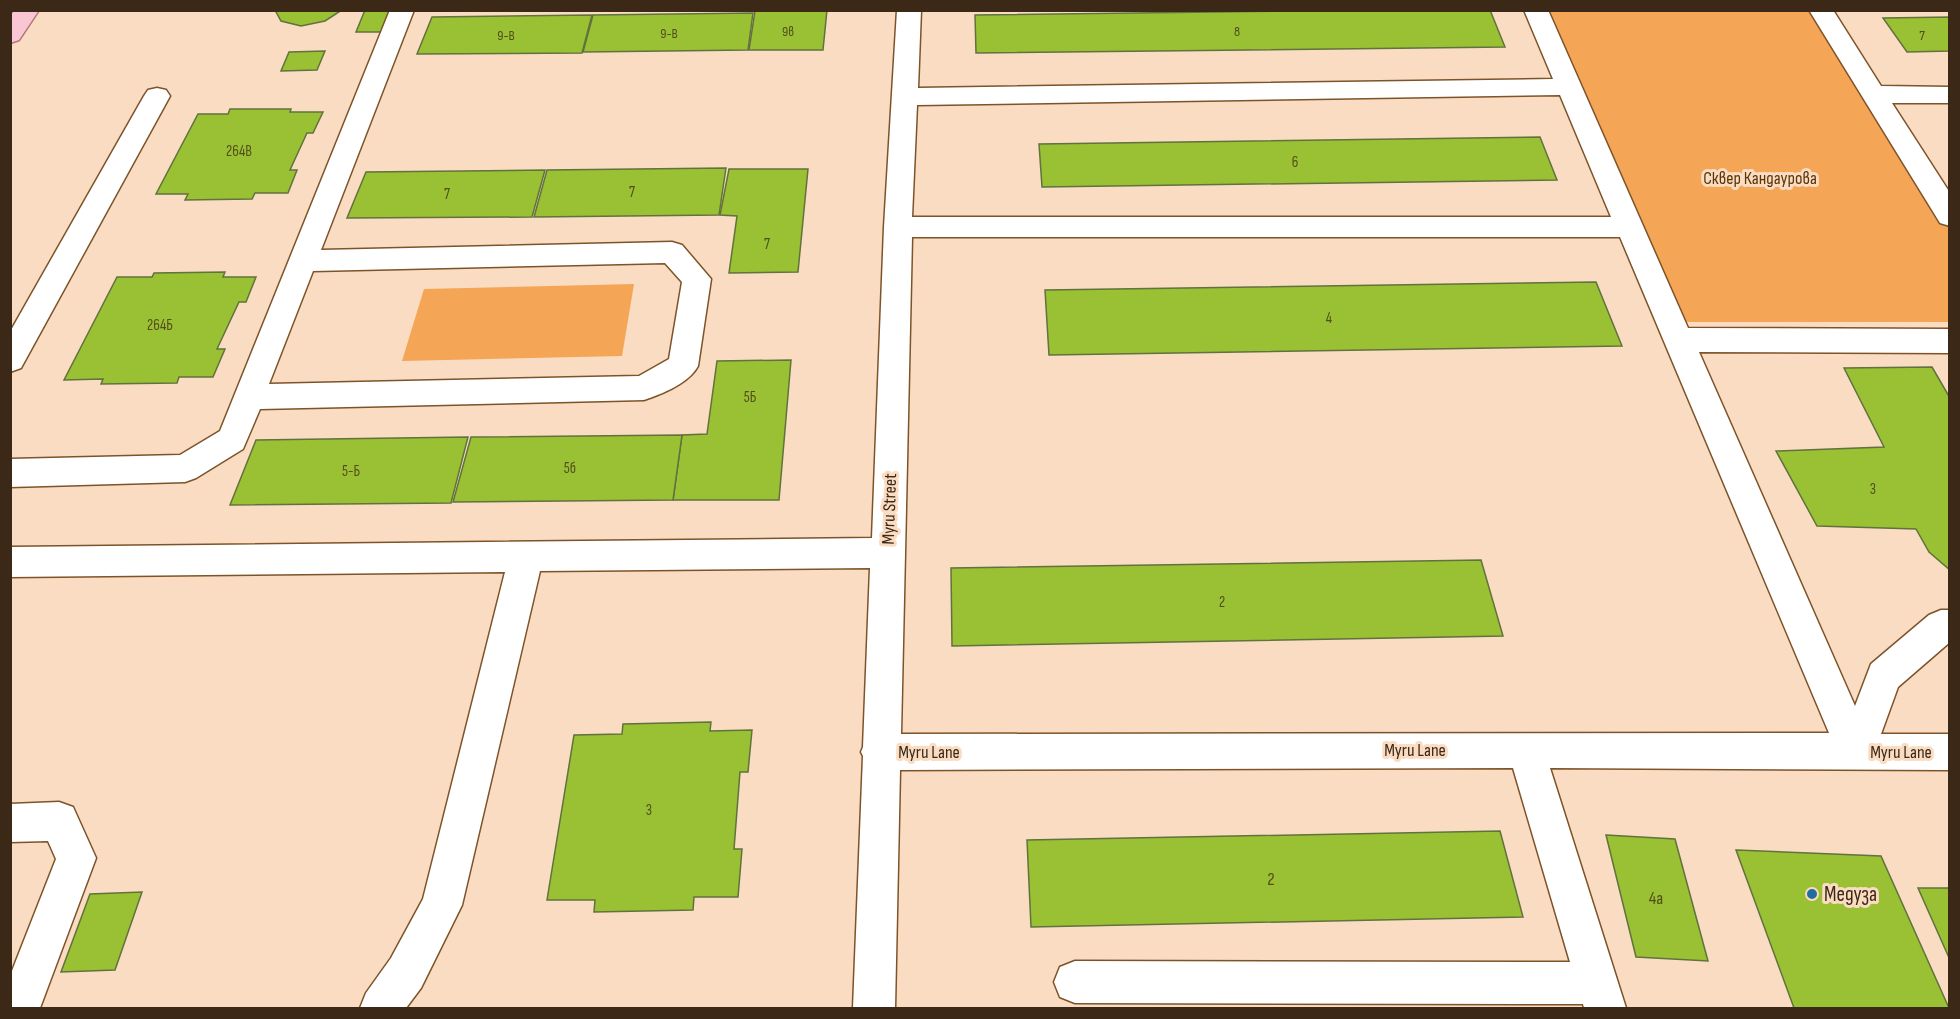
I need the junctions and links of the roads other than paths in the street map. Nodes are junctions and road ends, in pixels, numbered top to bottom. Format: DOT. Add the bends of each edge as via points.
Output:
graph roads {
  1 [pos="27,10"];
  2 [pos="402,10"];
  3 [pos="909,10"];
  4 [pos="1536,10"];
  5 [pos="1821,10"];
  6 [pos="10,35"];
  7 [pos="1569,87"];
  8 [pos="1873,94"];
  9 [pos="1950,94"];
  10 [pos="157,96"];
  11 [pos="905,97"];
  12 [pos="1950,216"];
  13 [pos="898,227"];
  14 [pos="1629,227"];
  15 [pos="304,261"];
  16 [pos="1678,340"];
  17 [pos="1950,341"];
  18 [pos="10,360"];
  19 [pos="250,397"];
  20 [pos="10,473"];
  21 [pos="887,553"];
  22 [pos="526,557"];
  23 [pos="10,562"];
  24 [pos="1950,626"];
  25 [pos="1526,750"];
  26 [pos="880,752"];
  27 [pos="1856,752"];
  28 [pos="1950,752"];
  29 [pos="10,823"];
  30 [pos="1075,982"];
  31 [pos="1601,996"];
  32 [pos="19,1008"];
  33 [pos="381,1008"];
  34 [pos="874,1008"];
  1 -- 6 [label="main road"];
  2 -- 15 [label="street"];
  3 -- 11 [label="street, Myru Street"];
  4 -- 7 [label="street"];
  5 -- 8 [label="street"];
  7 -- 11 [label="street"];
  7 -- 14 [label="street"];
  8 -- 9 [label="street"];
  8 -- 12 [label="street"];
  10 -- 18 [label="street"];
  11 -- 13 [label="street, Myru Street"];
  13 -- 14 [label="street"];
  13 -- 21 [label="street, Myru Street"];
  14 -- 16 [label="street"];
  15 -- 19 [label="street"];
  15 -- 19 [label="street" via="672,252 697,279 683,366 644,388"];
  16 -- 17 [label="street"];
  16 -- 27 [label="street"];
  19 -- 20 [label="street" via="232,441 185,468"];
  21 -- 22 [label="street"];
  21 -- 26 [label="street, Myru Street"];
  22 -- 23 [label="street"];
  22 -- 33 [label="street" via="442,905 406,973"];
  24 -- 27 [label="street" via="1941,626 1884,676"];
  25 -- 26 [label="street, Myru Lane"];
  25 -- 27 [label="street, Myru Lane"];
  25 -- 31 [label="street"];
  26 -- 34 [label="street, Myru Street"];
  27 -- 28 [label="street, Myru Lane"];
  29 -- 32 [label="street" via="59,821 76,858"];
  30 -- 31 [label="street"];
}
